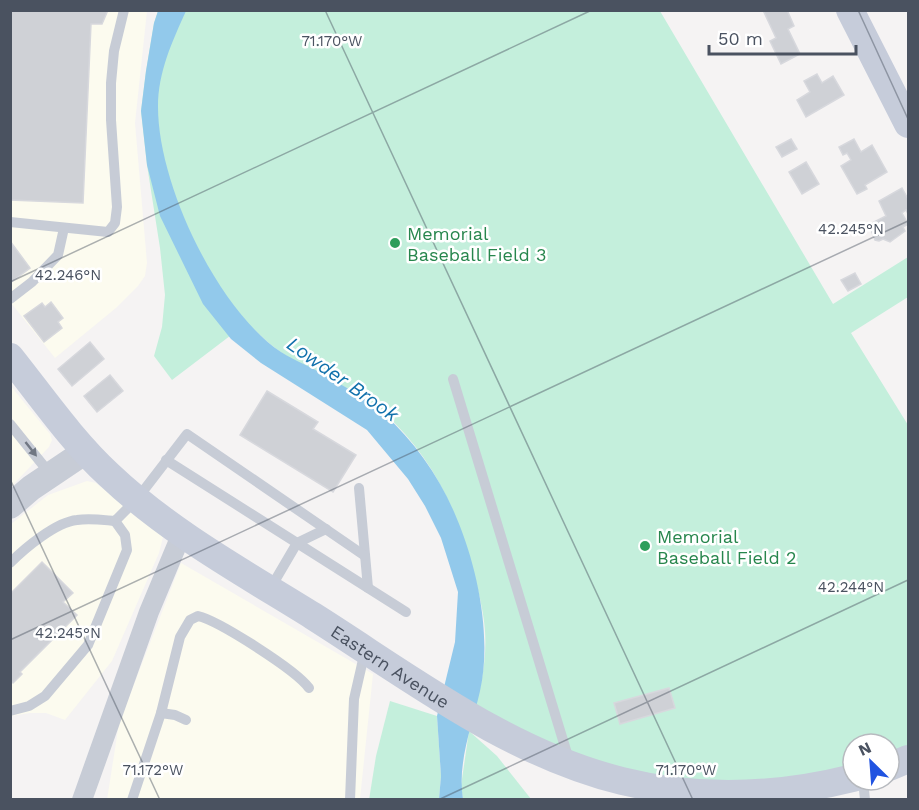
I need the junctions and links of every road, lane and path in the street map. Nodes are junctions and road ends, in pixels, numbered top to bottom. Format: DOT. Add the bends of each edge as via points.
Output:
graph roads {
  1 [pos="124,10"];
  2 [pos="850,10"];
  3 [pos="909,124"];
  4 [pos="10,222"];
  5 [pos="64,228"];
  6 [pos="10,299"];
  7 [pos="10,357"];
  8 [pos="453,378"];
  9 [pos="10,424"];
  10 [pos="86,451"];
  11 [pos="166,460"];
  12 [pos="51,475"];
  13 [pos="359,488"];
  14 [pos="136,499"];
  15 [pos="10,507"];
  16 [pos="115,521"];
  17 [pos="326,529"];
  18 [pos="182,533"];
  19 [pos="297,543"];
  20 [pos="365,556"];
  21 [pos="10,563"];
  22 [pos="368,588"];
  23 [pos="269,589"];
  24 [pos="406,612"];
  25 [pos="365,650"];
  26 [pos="309,688"];
  27 [pos="10,711"];
  28 [pos="161,713"];
  29 [pos="186,720"];
  30 [pos="571,766"];
  31 [pos="837,786"];
  32 [pos="82,800"];
  33 [pos="132,800"];
  34 [pos="350,800"];
  1 -- 5 [label="lane" via="111,83 115,223 108,232"];
  2 -- 3 [label="main road"];
  4 -- 5 [label="lane"];
  5 -- 6 [label="lane" via="58,255 33,282"];
  7 -- 10 [label="main road, Eastern Avenue"];
  8 -- 30 [label="lane"];
  9 -- 12 [label="lane, one-way"];
  10 -- 12 [label="street"];
  10 -- 14 [label="main road, Eastern Avenue"];
  11 -- 14 [label="lane"];
  11 -- 17 [label="lane" via="187,434"];
  11 -- 19 [label="lane"];
  12 -- 15 [label="street"];
  13 -- 20 [label="lane"];
  14 -- 16 [label="lane"];
  14 -- 18 [label="main road, Eastern Avenue"];
  16 -- 21 [label="lane" via="78,519 63,524"];
  16 -- 27 [label="lane" via="125,536 127,550 88,645 45,696"];
  17 -- 19 [label="lane"];
  17 -- 20 [label="lane"];
  18 -- 23 [label="main road, Eastern Avenue"];
  18 -- 32 [label="street" via="149,612"];
  19 -- 22 [label="lane"];
  19 -- 23 [label="lane"];
  20 -- 22 [label="lane"];
  22 -- 24 [label="lane"];
  23 -- 25 [label="main road, Eastern Avenue"];
  25 -- 30 [label="main road, Eastern Avenue" via="509,738"];
  25 -- 34 [label="lane" via="354,699"];
  26 -- 28 [label="lane" via="264,653 216,622 198,616 190,620 180,637"];
  28 -- 29 [label="lane"];
  28 -- 33 [label="lane"];
  30 -- 31 [label="main road, Eastern Avenue" via="624,782 679,792 768,793"];
}
